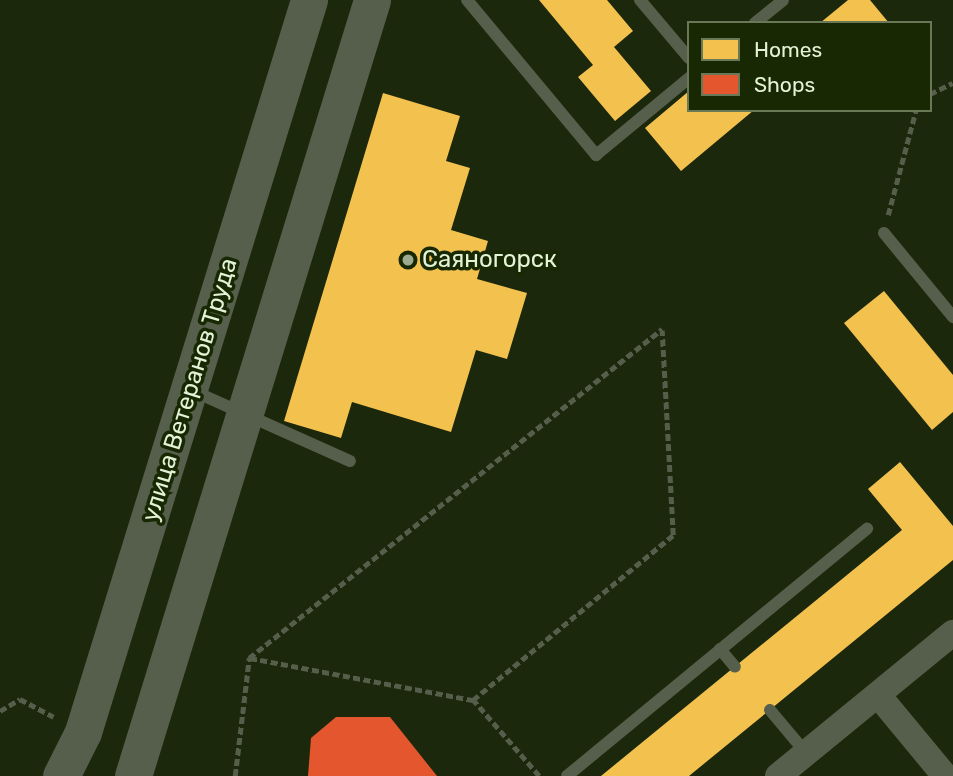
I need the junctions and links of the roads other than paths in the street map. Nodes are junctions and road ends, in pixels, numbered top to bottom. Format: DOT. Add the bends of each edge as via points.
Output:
graph roads {
  1 [pos="309,0"];
  2 [pos="372,0"];
  3 [pos="467,0"];
  4 [pos="640,0"];
  5 [pos="783,0"];
  6 [pos="757,21"];
  7 [pos="687,56"];
  8 [pos="687,80"];
  9 [pos="884,233"];
  10 [pos="953,317"];
  11 [pos="191,390"];
  12 [pos="242,415"];
  13 [pos="350,461"];
  14 [pos="867,529"];
  15 [pos="953,633"];
  16 [pos="720,649"];
  17 [pos="734,667"];
  18 [pos="878,695"];
  19 [pos="770,710"];
  20 [pos="806,753"];
  21 [pos="61,776"];
  22 [pos="133,776"];
  23 [pos="567,776"];
  24 [pos="778,776"];
  25 [pos="945,776"];
  1 -- 11 [label="main road, улица Ветеранов Труда"];
  2 -- 12 [label="main road"];
  3 -- 8 [label="lane" via="596,155"];
  4 -- 7 [label="lane"];
  5 -- 6 [label="lane"];
  9 -- 10 [label="lane"];
  11 -- 12 [label="lane"];
  11 -- 21 [label="main road, улица Ветеранов Труда" via="83,733"];
  12 -- 13 [label="lane"];
  12 -- 22 [label="main road"];
  14 -- 16 [label="lane"];
  15 -- 18 [label="street"];
  16 -- 17 [label="lane"];
  16 -- 23 [label="lane"];
  18 -- 20 [label="street"];
  18 -- 25 [label="street"];
  19 -- 20 [label="lane"];
  20 -- 24 [label="street"];
}
